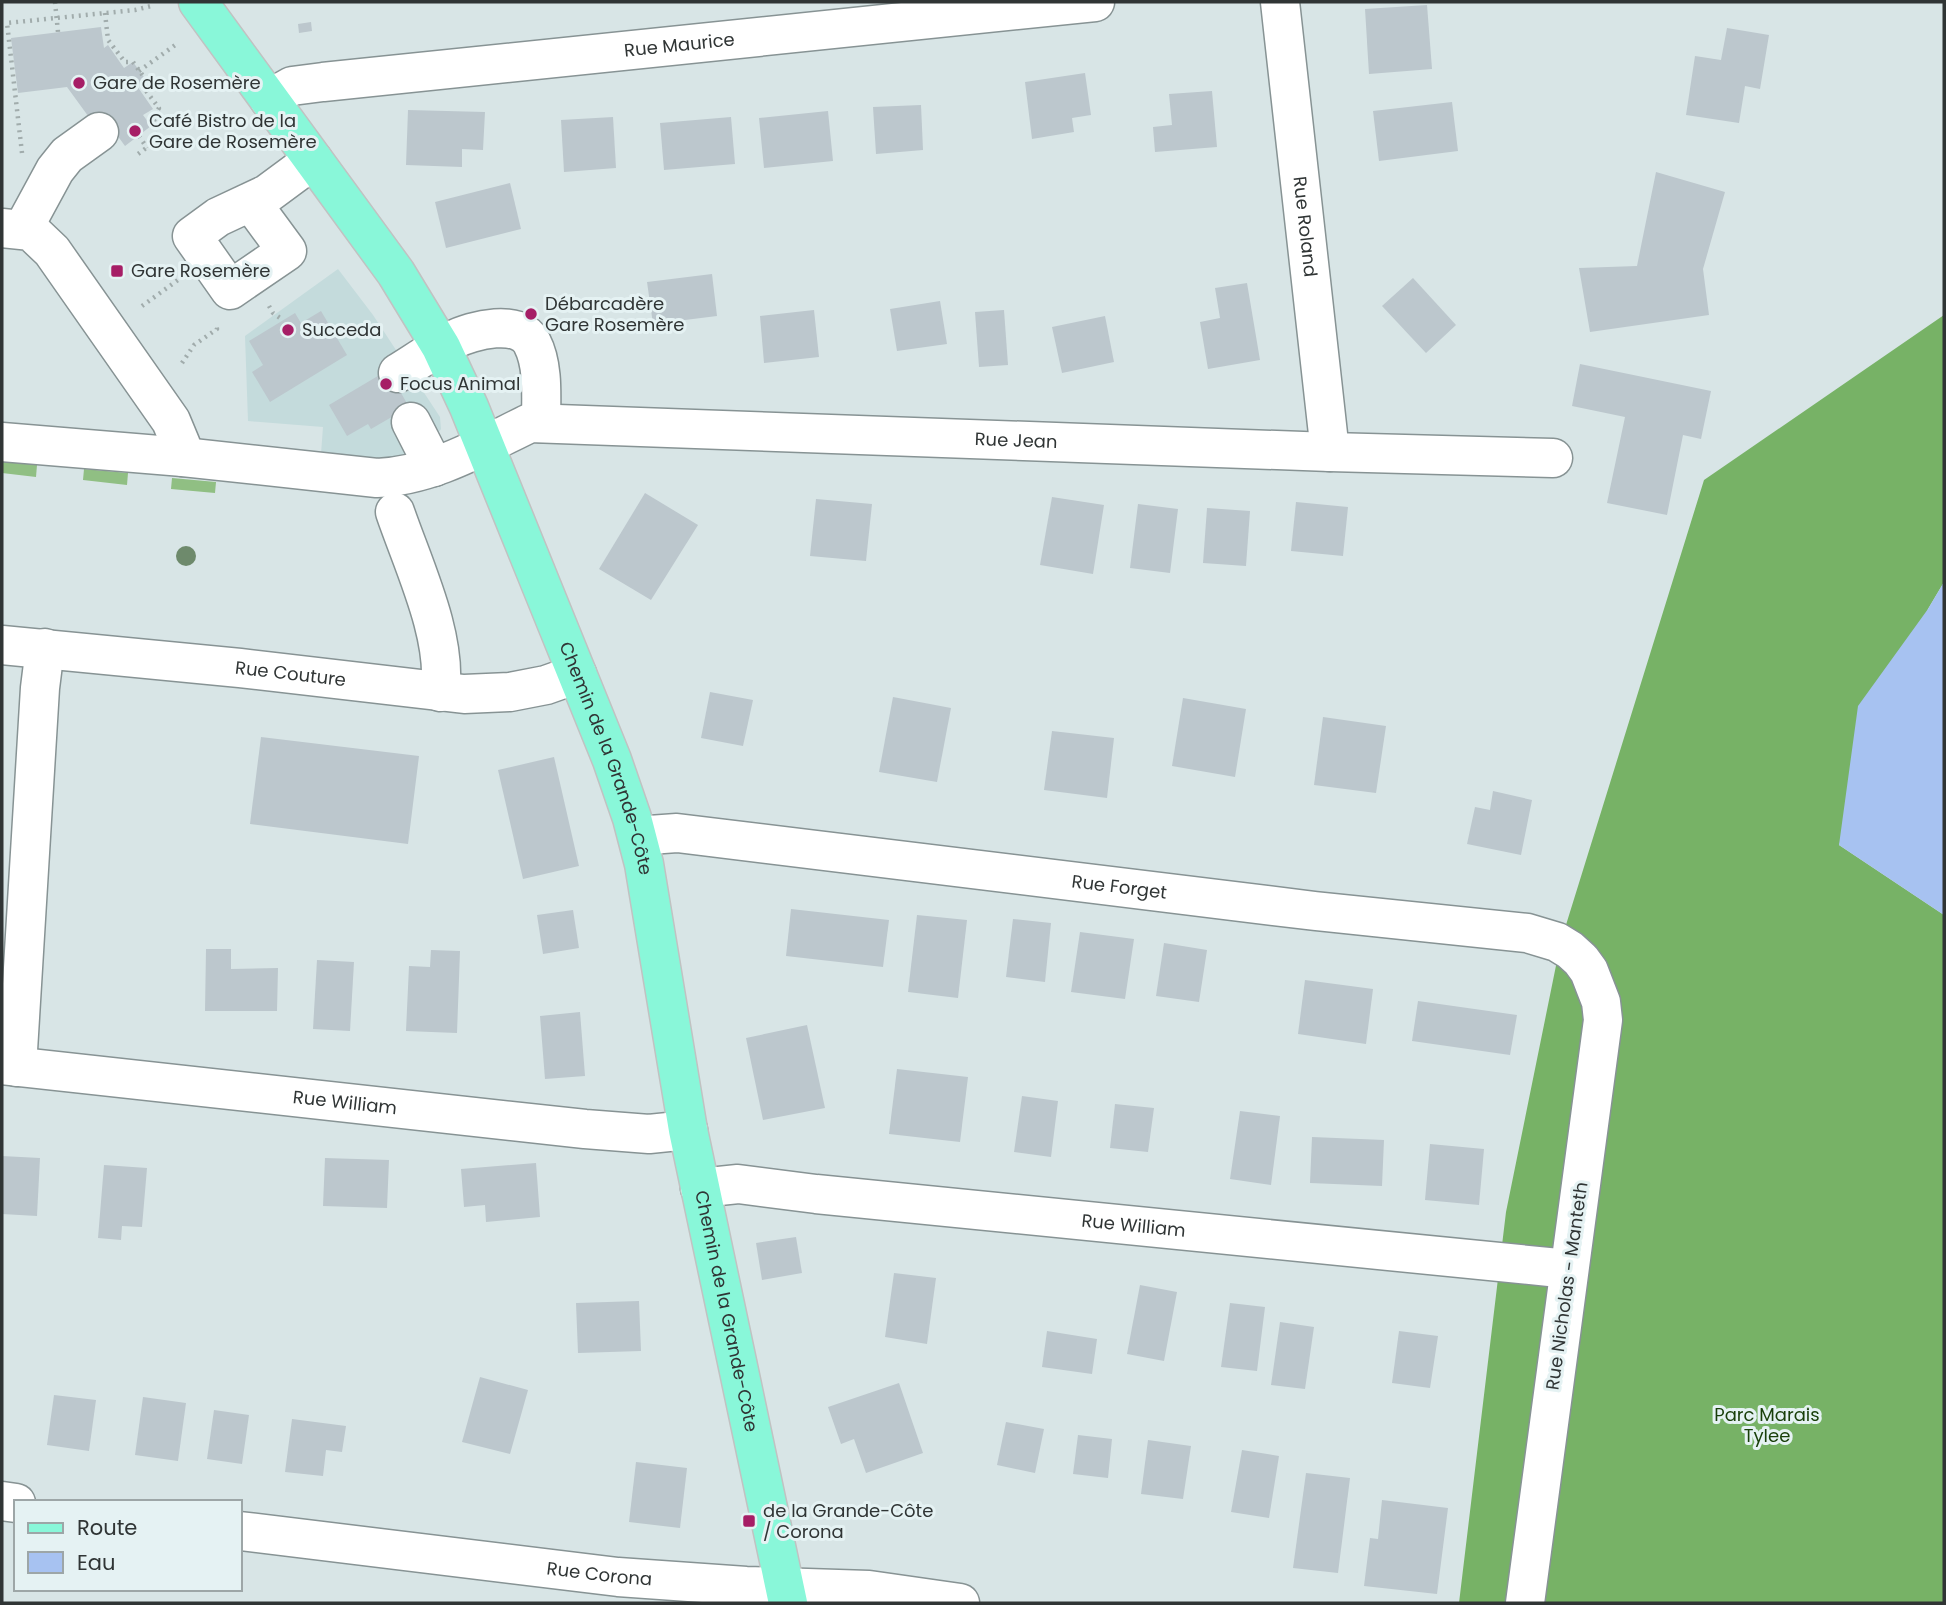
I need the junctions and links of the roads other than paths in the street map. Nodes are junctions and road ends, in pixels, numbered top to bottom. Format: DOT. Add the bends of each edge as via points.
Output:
graph roads {
  1 [pos="198,2"];
  2 [pos="1095,2"];
  3 [pos="1280,2"];
  4 [pos="269,99"];
  5 [pos="99,132"];
  6 [pos="313,160"];
  7 [pos="251,202"];
  8 [pos="12,229"];
  9 [pos="441,347"];
  10 [pos="398,373"];
  11 [pos="411,422"];
  12 [pos="541,423"];
  13 [pos="2,442"];
  14 [pos="485,443"];
  15 [pos="1330,452"];
  16 [pos="183,457"];
  17 [pos="1553,458"];
  18 [pos="434,467"];
  19 [pos="395,512"];
  20 [pos="2,645"];
  21 [pos="45,648"];
  22 [pos="577,674"];
  23 [pos="440,692"];
  24 [pos="638,838"];
  25 [pos="1589,971"];
  26 [pos="10,1066"];
  27 [pos="688,1130"];
  28 [pos="700,1188"];
  29 [pos="1569,1269"];
  30 [pos="242,1531"];
  31 [pos="786,1595"];
  32 [pos="960,1603"];
  33 [pos="1525,1603"];
  1 -- 4 [label="main road, Chemin de la Grande-Côte"];
  2 -- 4 [label="street, Rue Maurice" via="323,82 292,86"];
  3 -- 15 [label="street, Rue Roland"];
  4 -- 6 [label="main road, Chemin de la Grande-Côte"];
  5 -- 8 [label="street" via="67,155"];
  6 -- 7 [label="street"];
  6 -- 9 [label="main road, Chemin de la Grande-Côte" via="401,281"];
  8 -- 16 [label="street" via="37,235 52,251 158,402 177,434"];
  9 -- 10 [label="street"];
  9 -- 12 [label="street" via="477,331 522,331 537,355"];
  9 -- 14 [label="main road, Chemin de la Grande-Côte"];
  11 -- 18 [label="street"];
  12 -- 14 [label="street, Rue Jean" via="530,423"];
  12 -- 15 [label="street, Rue Jean"];
  13 -- 16 [label="street, Rue Jean"];
  14 -- 18 [label="street, Rue Jean"];
  14 -- 22 [label="main road, Chemin de la Grande-Côte"];
  15 -- 17 [label="street, Rue Jean"];
  16 -- 18 [label="street, Rue Jean" via="364,478 398,477"];
  19 -- 23 [label="street" via="439,642"];
  20 -- 21 [label="street, Rue Couture"];
  21 -- 23 [label="street, Rue Couture"];
  21 -- 26 [label="street"];
  22 -- 23 [label="street, Rue Couture" via="494,695"];
  22 -- 24 [label="main road, Chemin de la Grande-Côte"];
  24 -- 25 [label="street, Rue Forget" via="677,833 1315,911 1500,929 1557,942"];
  24 -- 27 [label="main road, Chemin de la Grande-Côte"];
  25 -- 29 [label="street, Rue Nicholas - Manteth" via="1601,1002 1602,1031"];
  26 -- 27 [label="street, Rue William" via="585,1129 649,1134"];
  27 -- 28 [label="main road, Chemin de la Grande-Côte"];
  28 -- 29 [label="street, Rue William" via="738,1184"];
  28 -- 31 [label="main road, Chemin de la Grande-Côte"];
  29 -- 33 [label="street, Rue Nicholas - Manteth"];
  30 -- 31 [label="street, Rue Corona"];
  31 -- 32 [label="street, Rue Corona" via="869,1590"];
}
